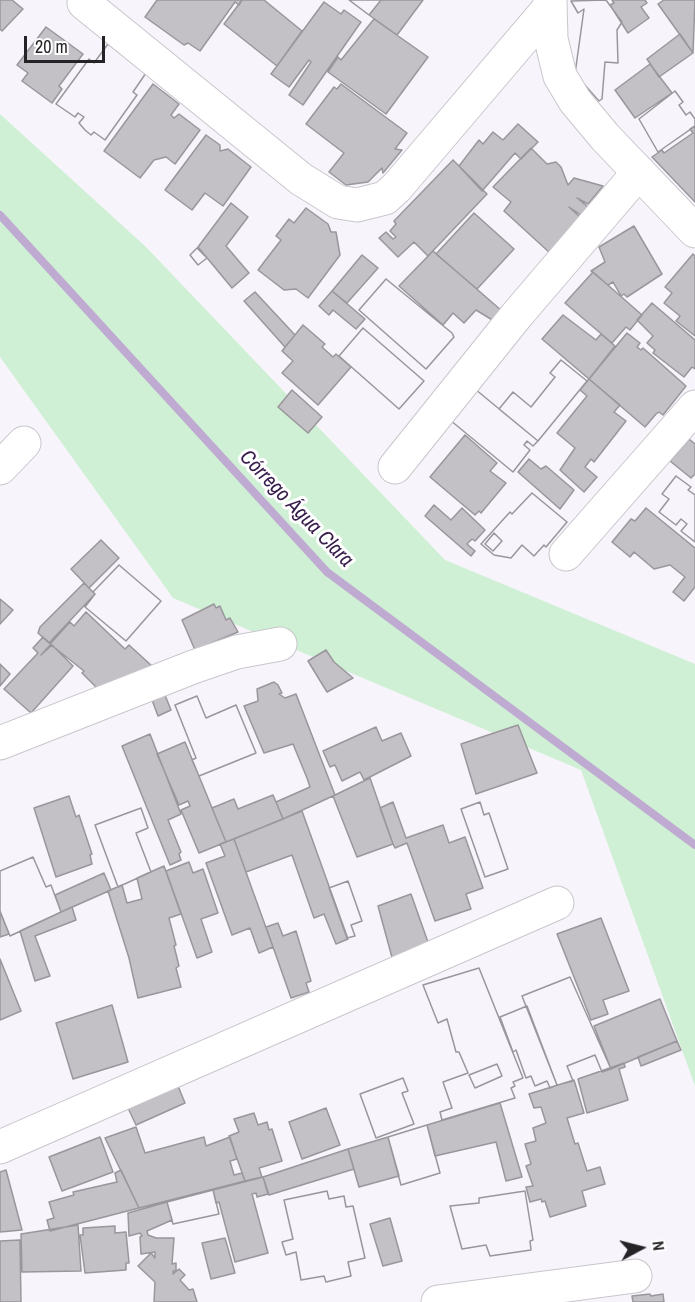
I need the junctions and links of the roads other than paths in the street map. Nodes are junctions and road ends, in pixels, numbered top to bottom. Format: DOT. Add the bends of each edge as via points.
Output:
graph roads {
  1 [pos="84,3"];
  2 [pos="550,4"];
  3 [pos="639,172"];
  4 [pos="695,231"];
  5 [pos="695,406"];
  6 [pos="24,442"];
  7 [pos="395,467"];
  8 [pos="0,468"];
  9 [pos="566,554"];
  10 [pos="280,644"];
  11 [pos="0,743"];
  12 [pos="557,903"];
  13 [pos="0,1147"];
  14 [pos="635,1276"];
  15 [pos="438,1302"];
  1 -- 2 [label="street" via="301,179 338,202 357,205 385,198 397,187"];
  2 -- 3 [label="street" via="551,39 560,76 575,101"];
  3 -- 4 [label="street"];
  3 -- 7 [label="street" via="516,316"];
  5 -- 9 [label="street"];
  6 -- 8 [label="street"];
  10 -- 11 [label="street" via="237,652 193,667"];
  12 -- 13 [label="street"];
  14 -- 15 [label="street"];
}
